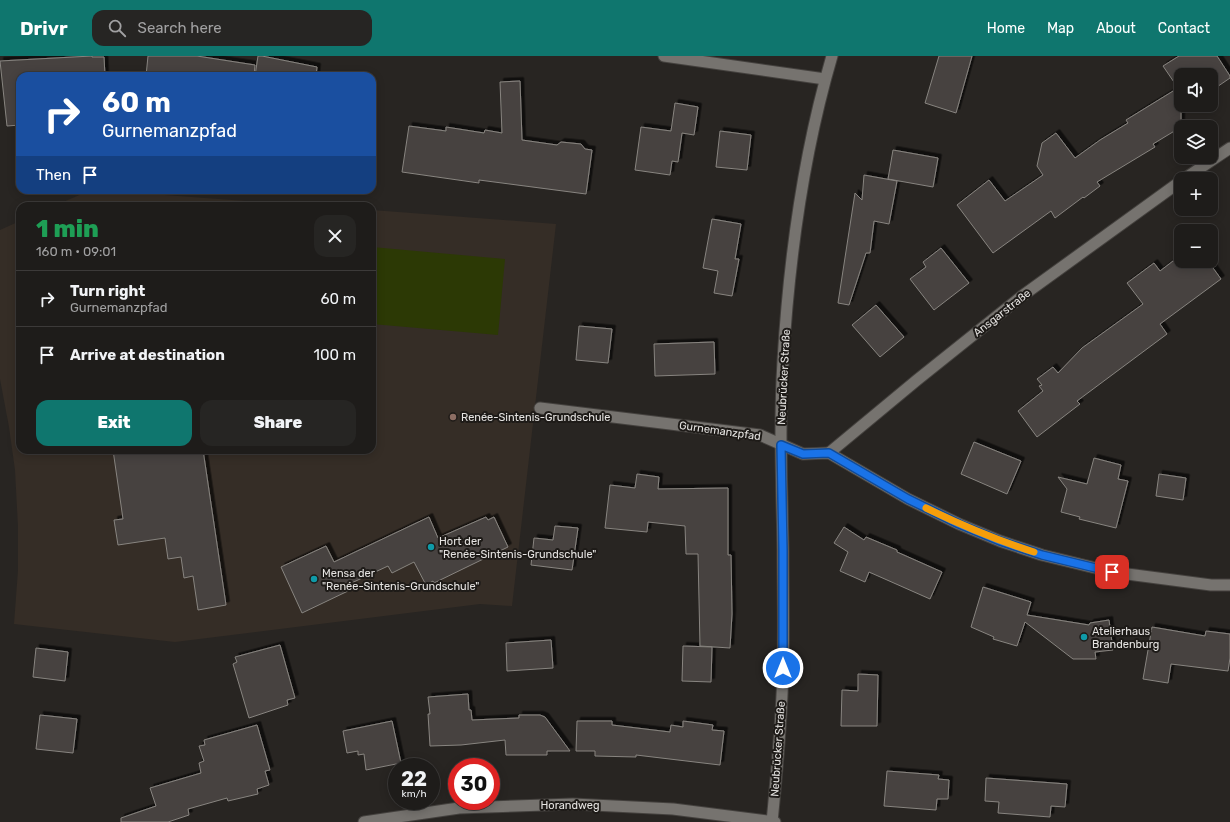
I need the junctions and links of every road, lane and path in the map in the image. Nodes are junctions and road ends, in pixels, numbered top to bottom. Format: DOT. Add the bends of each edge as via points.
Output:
graph roads {
  1 [pos="664,56"];
  2 [pos="832,56"];
  3 [pos="825,79"];
  4 [pos="1230,148"];
  5 [pos="1194,172"];
  6 [pos="1174,186"];
  7 [pos="540,408"];
  8 [pos="781,445"];
  9 [pos="829,453"];
  10 [pos="1230,585"];
  11 [pos="364,822"];
  12 [pos="773,822"];
  1 -- 3 [label="street"];
  2 -- 3 [label="street, Neubrücker Straße"];
  3 -- 8 [label="street, Neubrücker Straße" via="806,168 792,258 783,362"];
  4 -- 5 [label="street"];
  6 -- 9 [label="street, Ansgarstraße" via="1022,296"];
  7 -- 8 [label="street, Gurnemanzpfad" via="760,435"];
  8 -- 9 [label="street, Gurnemanzpfad" via="803,454"];
  8 -- 12 [label="street, Neubrücker Straße" via="783,668"];
  9 -- 10 [label="street" via="908,499 959,524 1042,555 1112,572 1211,585"];
  11 -- 12 [label="street, Horandweg" via="459,808 573,804 673,809"];
}
